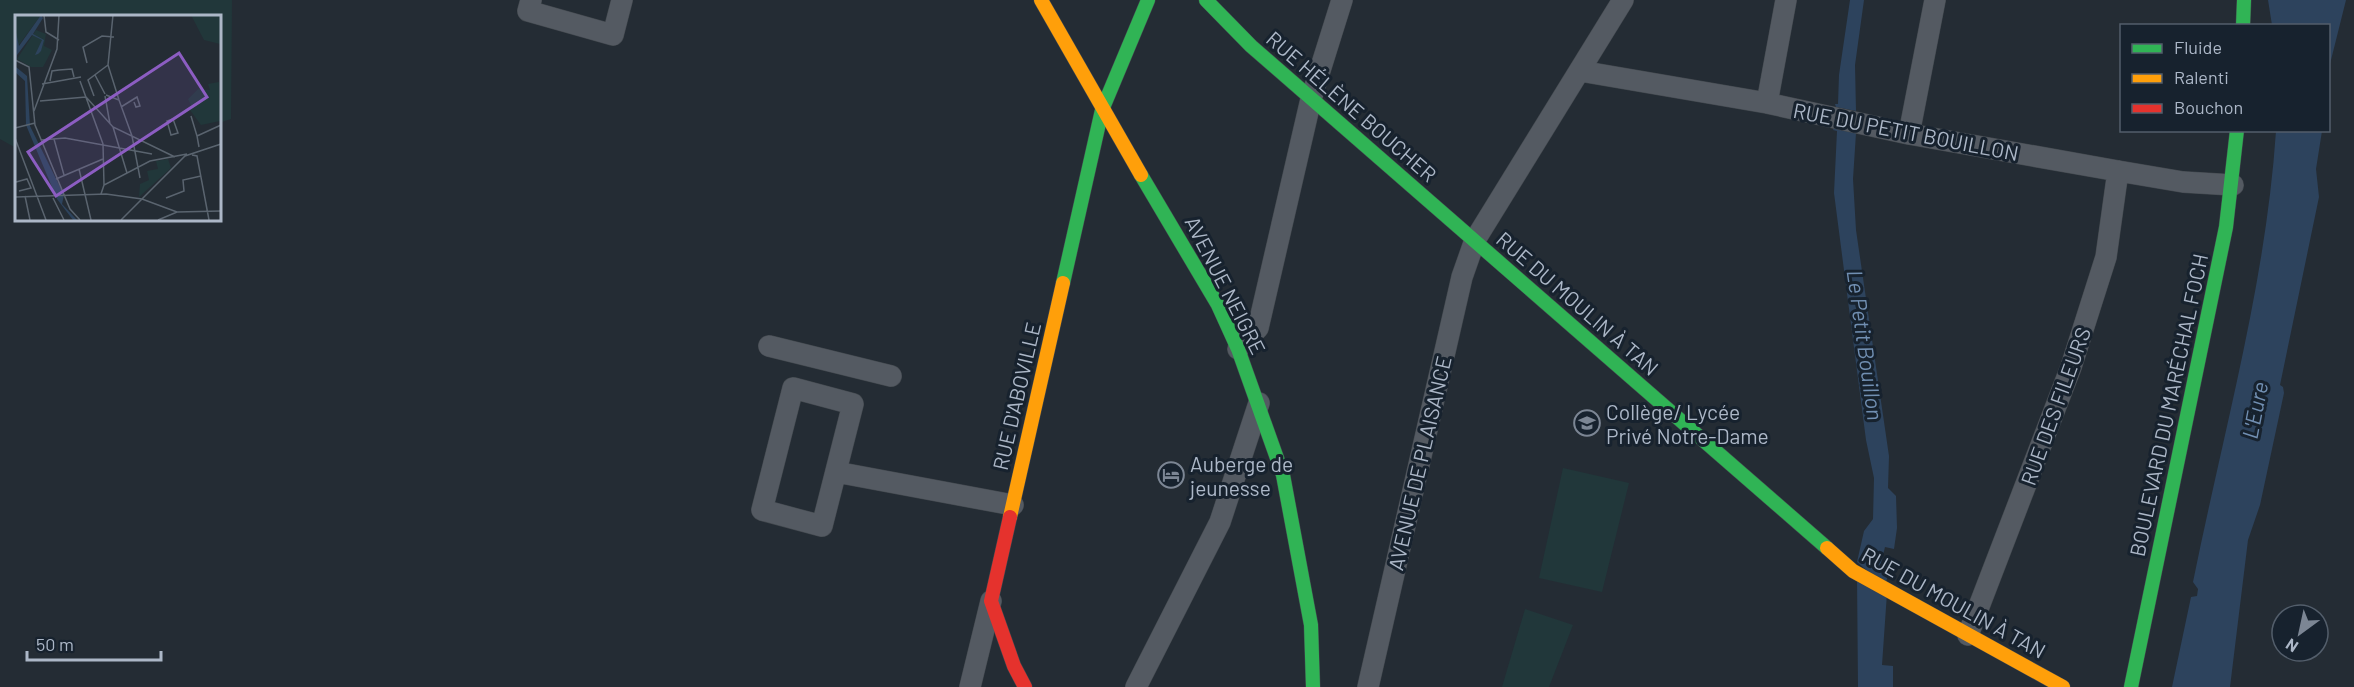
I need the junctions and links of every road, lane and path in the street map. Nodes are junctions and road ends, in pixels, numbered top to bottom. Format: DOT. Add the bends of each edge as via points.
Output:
graph roads {
  1 [pos="531,0"];
  2 [pos="622,0"];
  3 [pos="1041,0"];
  4 [pos="1148,0"];
  5 [pos="1206,0"];
  6 [pos="1342,0"];
  7 [pos="1623,0"];
  8 [pos="1786,0"];
  9 [pos="1935,0"];
  10 [pos="2244,0"];
  11 [pos="2243,24"];
  12 [pos="1580,71"];
  13 [pos="1311,99"];
  14 [pos="1767,103"];
  15 [pos="1102,111"];
  16 [pos="2237,132"];
  17 [pos="1909,134"];
  18 [pos="2118,171"];
  19 [pos="2233,185"];
  20 [pos="1475,240"];
  21 [pos="769,346"];
  22 [pos="1238,349"];
  23 [pos="891,376"];
  24 [pos="1259,403"];
  25 [pos="836,472"];
  26 [pos="1013,505"];
  27 [pos="991,601"];
  28 [pos="1968,635"];
  29 [pos="969,687"];
  30 [pos="1025,687"];
  31 [pos="1136,687"];
  32 [pos="1313,687"];
  33 [pos="1368,687"];
  34 [pos="2063,687"];
  35 [pos="2131,687"];
  1 -- 2 [label="street" via="528,10 613,35"];
  3 -- 15 [label="street, AVENUE NEIGRE"];
  4 -- 15 [label="street, RUE D'ABOVILLE"];
  5 -- 13 [label="street, RUE HÉLÈNE BOUCHER"];
  6 -- 13 [label="street"];
  7 -- 12 [label="street, AVENUE DE PLAISANCE"];
  8 -- 14 [label="street"];
  9 -- 17 [label="street"];
  10 -- 11 [label="street"];
  12 -- 14 [label="street, RUE DU PETIT BOUILLON"];
  12 -- 20 [label="street, AVENUE DE PLAISANCE"];
  13 -- 20 [label="street, RUE HÉLÈNE BOUCHER"];
  13 -- 22 [label="street" via="1258,328"];
  14 -- 17 [label="street, RUE DU PETIT BOUILLON"];
  15 -- 22 [label="street, AVENUE NEIGRE" via="1212,295"];
  15 -- 26 [label="street, RUE D'ABOVILLE"];
  16 -- 19 [label="street, BOULEVARD DU MARÉCHAL FOCH"];
  17 -- 18 [label="street, RUE DU PETIT BOUILLON"];
  18 -- 19 [label="street, RUE DU PETIT BOUILLON" via="2183,182"];
  18 -- 28 [label="street, RUE DES FILEURS" via="2106,257 2071,367"];
  19 -- 35 [label="street, BOULEVARD DU MARÉCHAL FOCH"];
  20 -- 28 [label="street, RUE DU MOULIN À TAN" via="1853,571"];
  20 -- 33 [label="street, AVENUE DE PLAISANCE" via="1462,277"];
  21 -- 23 [label="street"];
  22 -- 24 [label="street, AVENUE NEIGRE"];
  24 -- 31 [label="street" via="1220,522"];
  24 -- 32 [label="street, AVENUE NEIGRE" via="1283,475 1301,560 1311,625"];
  25 -- 25 [label="street" via="822,526 762,510 793,388 853,404"];
  25 -- 26 [label="street"];
  26 -- 27 [label="street, RUE D'ABOVILLE"];
  27 -- 29 [label="street"];
  27 -- 30 [label="street"];
  28 -- 34 [label="street, RUE DU MOULIN À TAN"];
}
